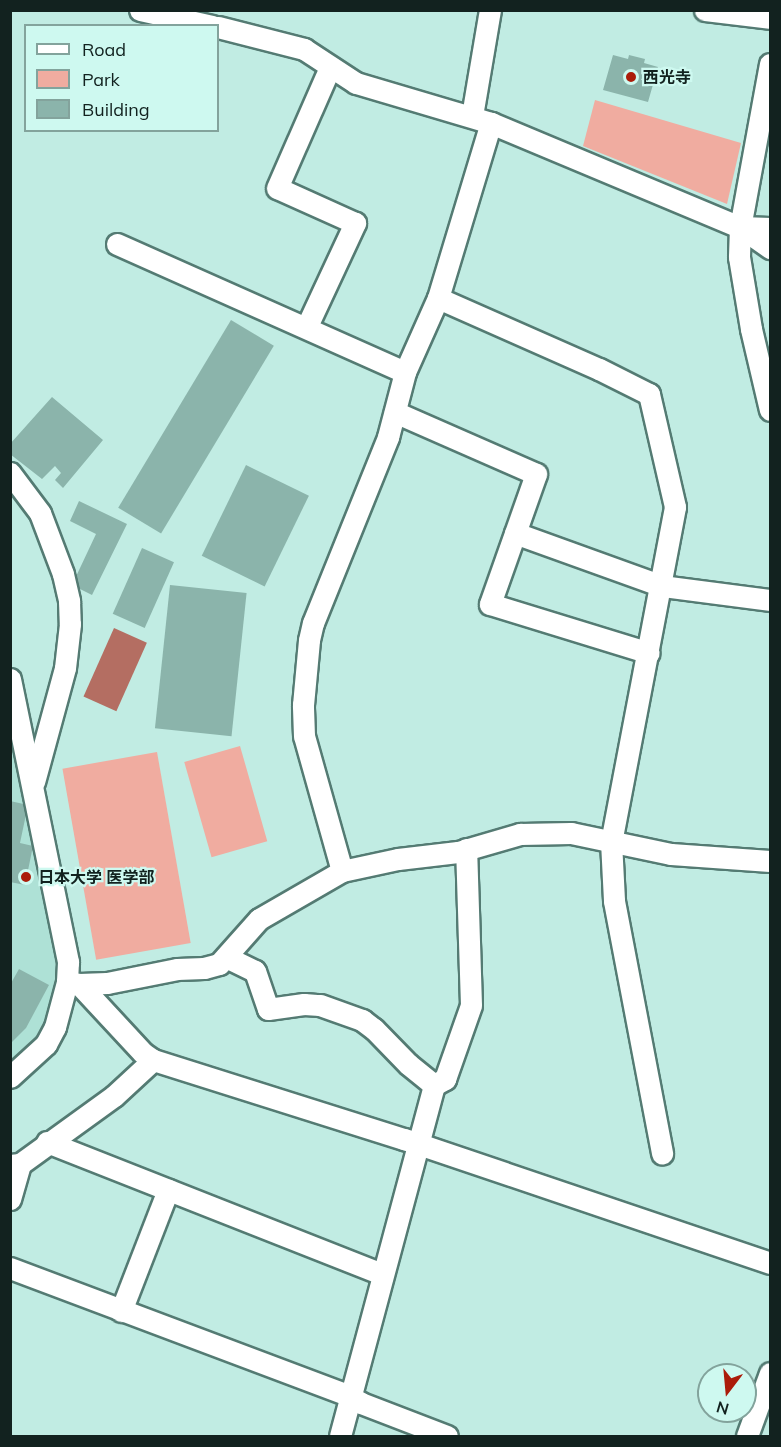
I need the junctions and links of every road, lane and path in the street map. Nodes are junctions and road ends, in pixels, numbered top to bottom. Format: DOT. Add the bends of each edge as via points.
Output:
graph roads {
  1 [pos="140,10"];
  2 [pos="490,10"];
  3 [pos="705,10"];
  4 [pos="771,18"];
  5 [pos="203,24"];
  6 [pos="219,27"];
  7 [pos="771,64"];
  8 [pos="330,67"];
  9 [pos="481,120"];
  10 [pos="740,227"];
  11 [pos="771,228"];
  12 [pos="117,244"];
  13 [pos="771,248"];
  14 [pos="438,298"];
  15 [pos="307,327"];
  16 [pos="405,372"];
  17 [pos="771,410"];
  18 [pos="395,412"];
  19 [pos="10,473"];
  20 [pos="515,533"];
  21 [pos="662,586"];
  22 [pos="771,600"];
  23 [pos="649,653"];
  24 [pos="10,679"];
  25 [pos="33,786"];
  26 [pos="611,841"];
  27 [pos="466,849"];
  28 [pos="771,861"];
  29 [pos="342,871"];
  30 [pos="226,957"];
  31 [pos="73,983"];
  32 [pos="153,1060"];
  33 [pos="10,1077"];
  34 [pos="434,1085"];
  35 [pos="47,1142"];
  36 [pos="418,1144"];
  37 [pos="662,1153"];
  38 [pos="15,1164"];
  39 [pos="168,1190"];
  40 [pos="10,1199"];
  41 [pos="771,1263"];
  42 [pos="10,1269"];
  43 [pos="382,1274"];
  44 [pos="121,1311"];
  45 [pos="771,1373"];
  46 [pos="350,1397"];
  47 [pos="763,1415"];
  48 [pos="340,1437"];
  49 [pos="447,1437"];
  50 [pos="747,1437"];
  1 -- 5 [label="street"];
  2 -- 9 [label="street"];
  3 -- 4 [label="street"];
  6 -- 8 [label="street" via="304,49"];
  7 -- 10 [label="street"];
  8 -- 9 [label="street" via="356,83"];
  8 -- 15 [label="street" via="278,188 355,223"];
  9 -- 10 [label="street"];
  9 -- 14 [label="street"];
  10 -- 11 [label="street"];
  10 -- 13 [label="street"];
  10 -- 17 [label="street" via="739,257"];
  12 -- 15 [label="street"];
  14 -- 16 [label="street"];
  14 -- 21 [label="street" via="649,394 675,507"];
  15 -- 16 [label="street"];
  16 -- 18 [label="street"];
  18 -- 20 [label="street" via="536,474"];
  18 -- 29 [label="street" via="309,640 304,736"];
  19 -- 25 [label="street" via="40,513 69,601 65,668"];
  20 -- 21 [label="street"];
  20 -- 23 [label="street" via="490,604"];
  21 -- 22 [label="street"];
  21 -- 23 [label="street"];
  23 -- 26 [label="street"];
  24 -- 25 [label="street"];
  25 -- 31 [label="street"];
  26 -- 27 [label="street" via="571,833 520,834"];
  26 -- 28 [label="street" via="671,854"];
  26 -- 37 [label="street" via="614,902"];
  27 -- 29 [label="street"];
  27 -- 34 [label="street" via="471,1005 445,1079"];
  29 -- 30 [label="street" via="259,919"];
  30 -- 31 [label="street" via="204,969 177,969 107,983"];
  30 -- 34 [label="street" via="255,970 267,1009 320,1005 362,1020"];
  31 -- 32 [label="street"];
  31 -- 33 [label="street" via="46,1044"];
  32 -- 35 [label="street" via="114,1096"];
  32 -- 36 [label="street"];
  34 -- 36 [label="street"];
  35 -- 38 [label="street"];
  35 -- 39 [label="street"];
  36 -- 41 [label="street"];
  36 -- 43 [label="street"];
  38 -- 40 [label="street"];
  39 -- 43 [label="street"];
  39 -- 44 [label="street"];
  42 -- 44 [label="street"];
  43 -- 46 [label="street"];
  44 -- 46 [label="street"];
  45 -- 47 [label="street"];
  46 -- 48 [label="street"];
  46 -- 49 [label="street"];
  47 -- 50 [label="street"];
}
